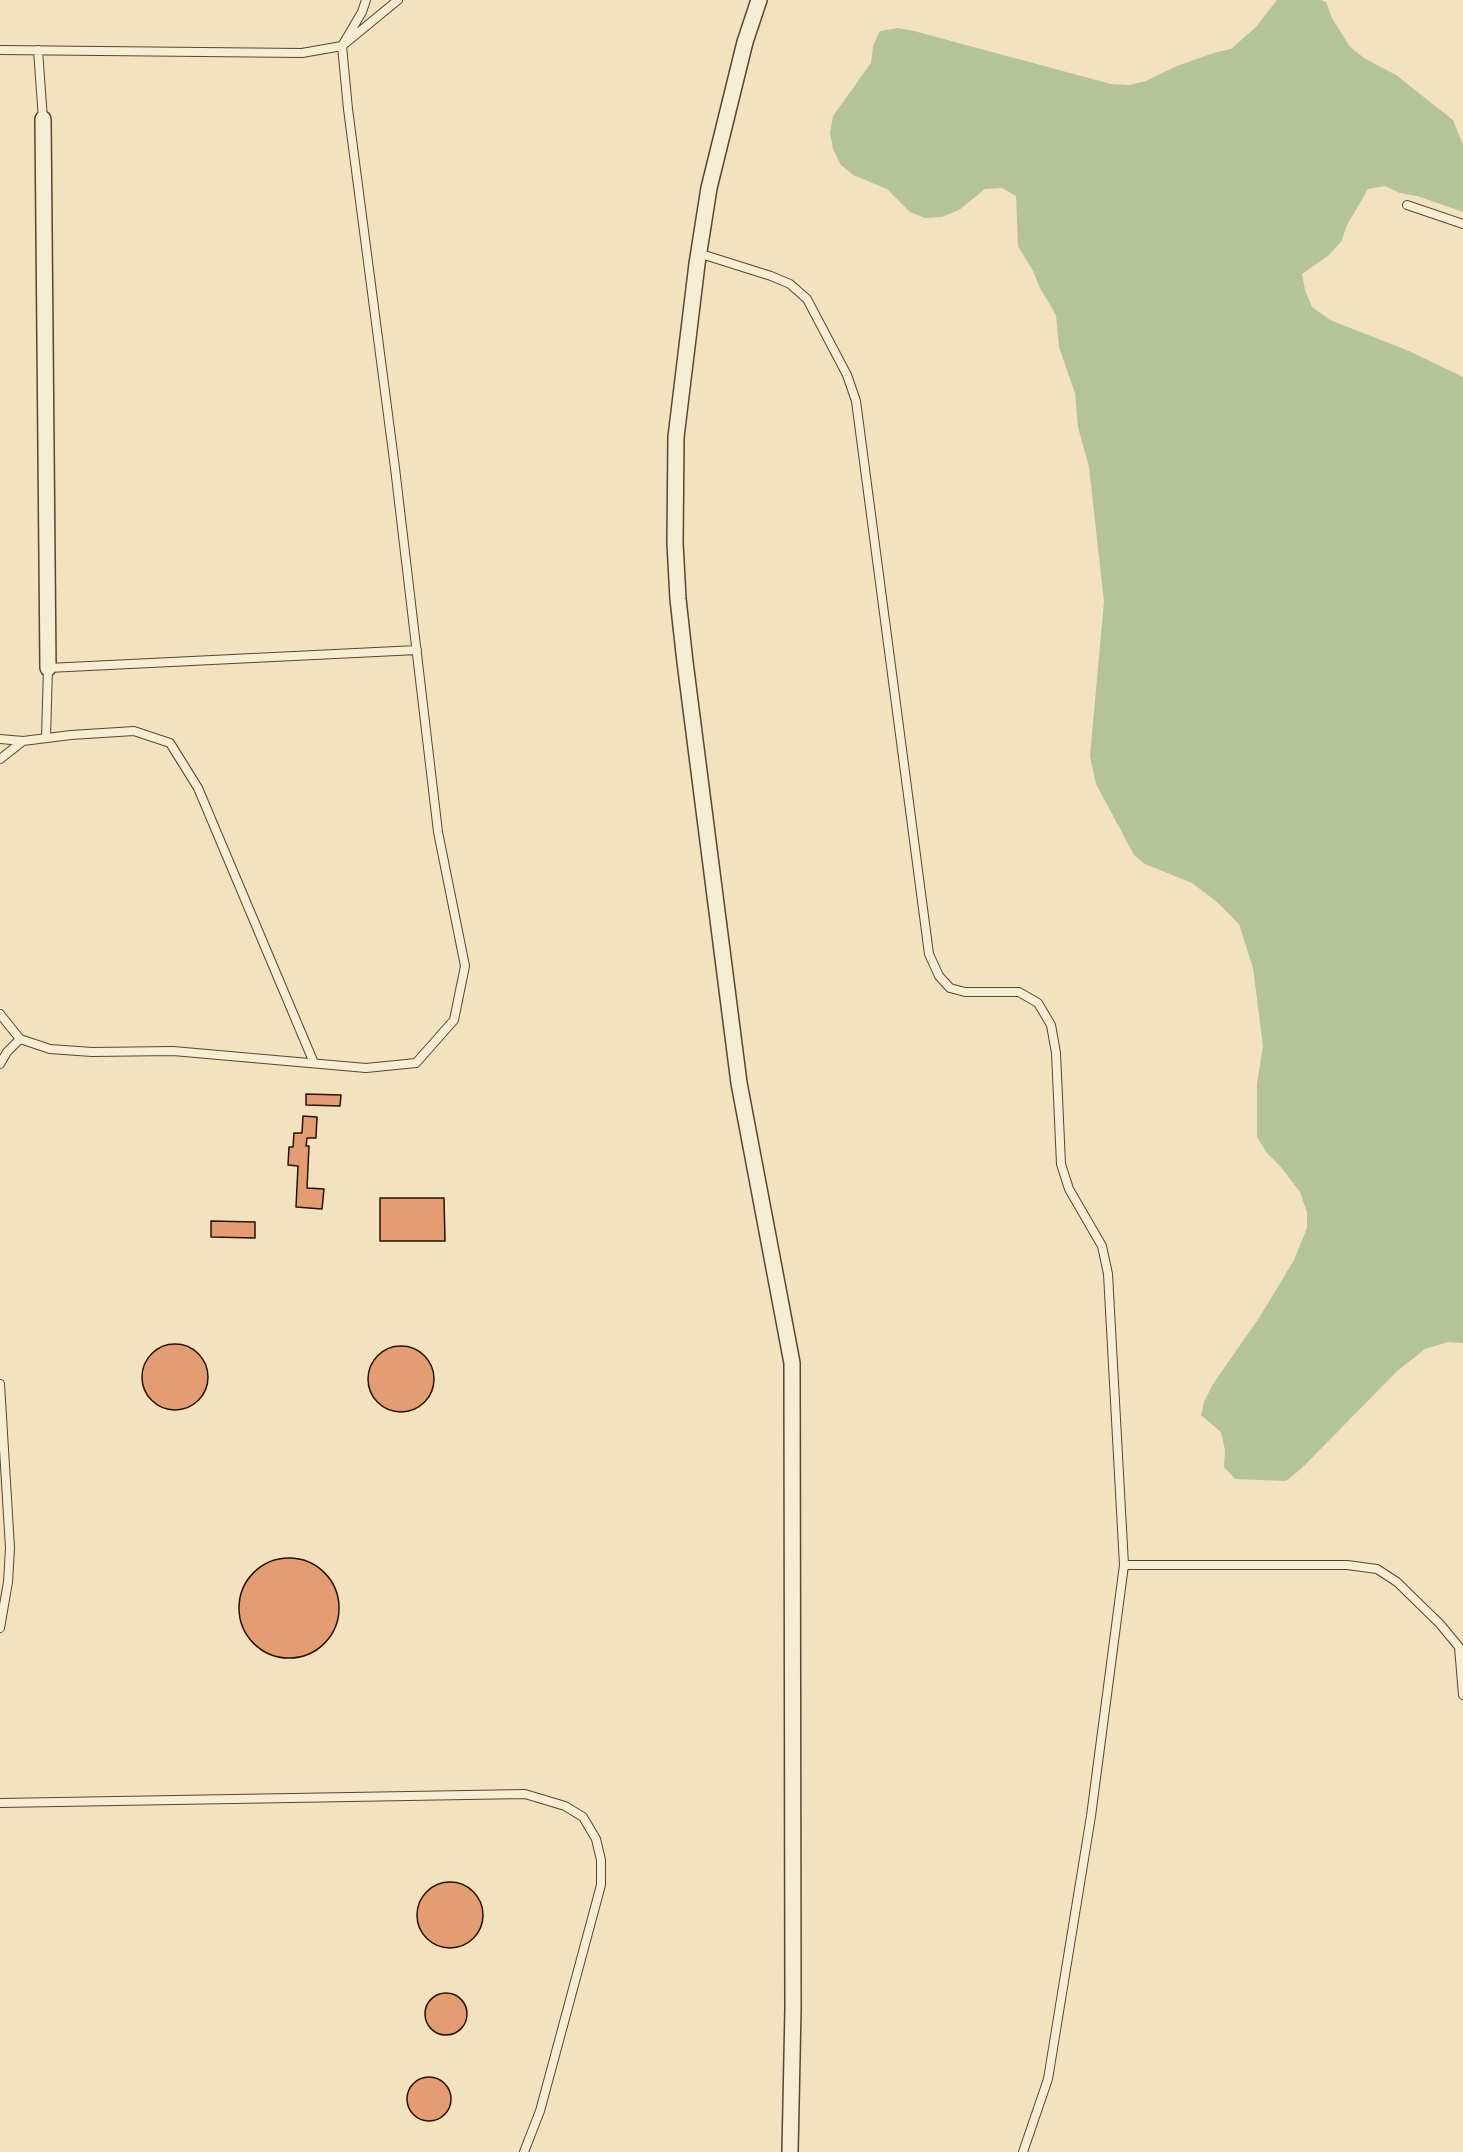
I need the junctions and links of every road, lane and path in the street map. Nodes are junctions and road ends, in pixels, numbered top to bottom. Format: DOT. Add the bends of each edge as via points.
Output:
graph roads {
  1 [pos="366,0"];
  2 [pos="398,0"];
  3 [pos="759,0"];
  4 [pos="342,46"];
  5 [pos="0,50"];
  6 [pos="38,50"];
  7 [pos="43,119"];
  8 [pos="1407,205"];
  9 [pos="1463,224"];
  10 [pos="698,253"];
  11 [pos="417,650"];
  12 [pos="48,668"];
  13 [pos="46,738"];
  14 [pos="0,739"];
  15 [pos="23,741"];
  16 [pos="0,759"];
  17 [pos="0,1014"];
  18 [pos="20,1040"];
  19 [pos="314,1063"];
  20 [pos="0,1064"];
  21 [pos="0,1384"];
  22 [pos="1124,1565"];
  23 [pos="0,1629"];
  24 [pos="1463,1695"];
  25 [pos="0,1803"];
  26 [pos="524,2152"];
  27 [pos="790,2152"];
  28 [pos="1023,2152"];
  1 -- 4 [label="lane"];
  2 -- 4 [label="lane"];
  3 -- 10 [label="street" via="709,188"];
  4 -- 6 [label="lane" via="302,53"];
  4 -- 11 [label="lane"];
  5 -- 6 [label="lane"];
  6 -- 7 [label="lane"];
  7 -- 12 [label="street"];
  8 -- 9 [label="lane"];
  10 -- 22 [label="lane" via="790,284 807,299 847,375 856,401 929,954 939,976 950,988 965,992 1019,992 1038,1003 1051,1025 1061,1164 1069,1189 1102,1246 1108,1274"];
  10 -- 27 [label="street" via="676,436 678,599 743,1111 792,1363 794,1986"];
  11 -- 12 [label="lane"];
  11 -- 19 [label="lane" via="438,832 465,966 454,1020 416,1063 366,1068"];
  12 -- 13 [label="lane"];
  13 -- 15 [label="lane"];
  13 -- 19 [label="lane" via="134,731 170,743 198,788"];
  14 -- 15 [label="lane"];
  15 -- 16 [label="lane"];
  17 -- 18 [label="lane"];
  18 -- 19 [label="lane" via="92,1052 173,1051"];
  18 -- 20 [label="lane"];
  21 -- 23 [label="lane" via="10,1548"];
  22 -- 24 [label="lane" via="1347,1565 1377,1569 1397,1582 1459,1647"];
  22 -- 28 [label="lane" via="1091,1816 1048,2079"];
  25 -- 26 [label="lane" via="525,1794 565,1806 583,1817 596,1839 601,1885 540,2111"];
}
